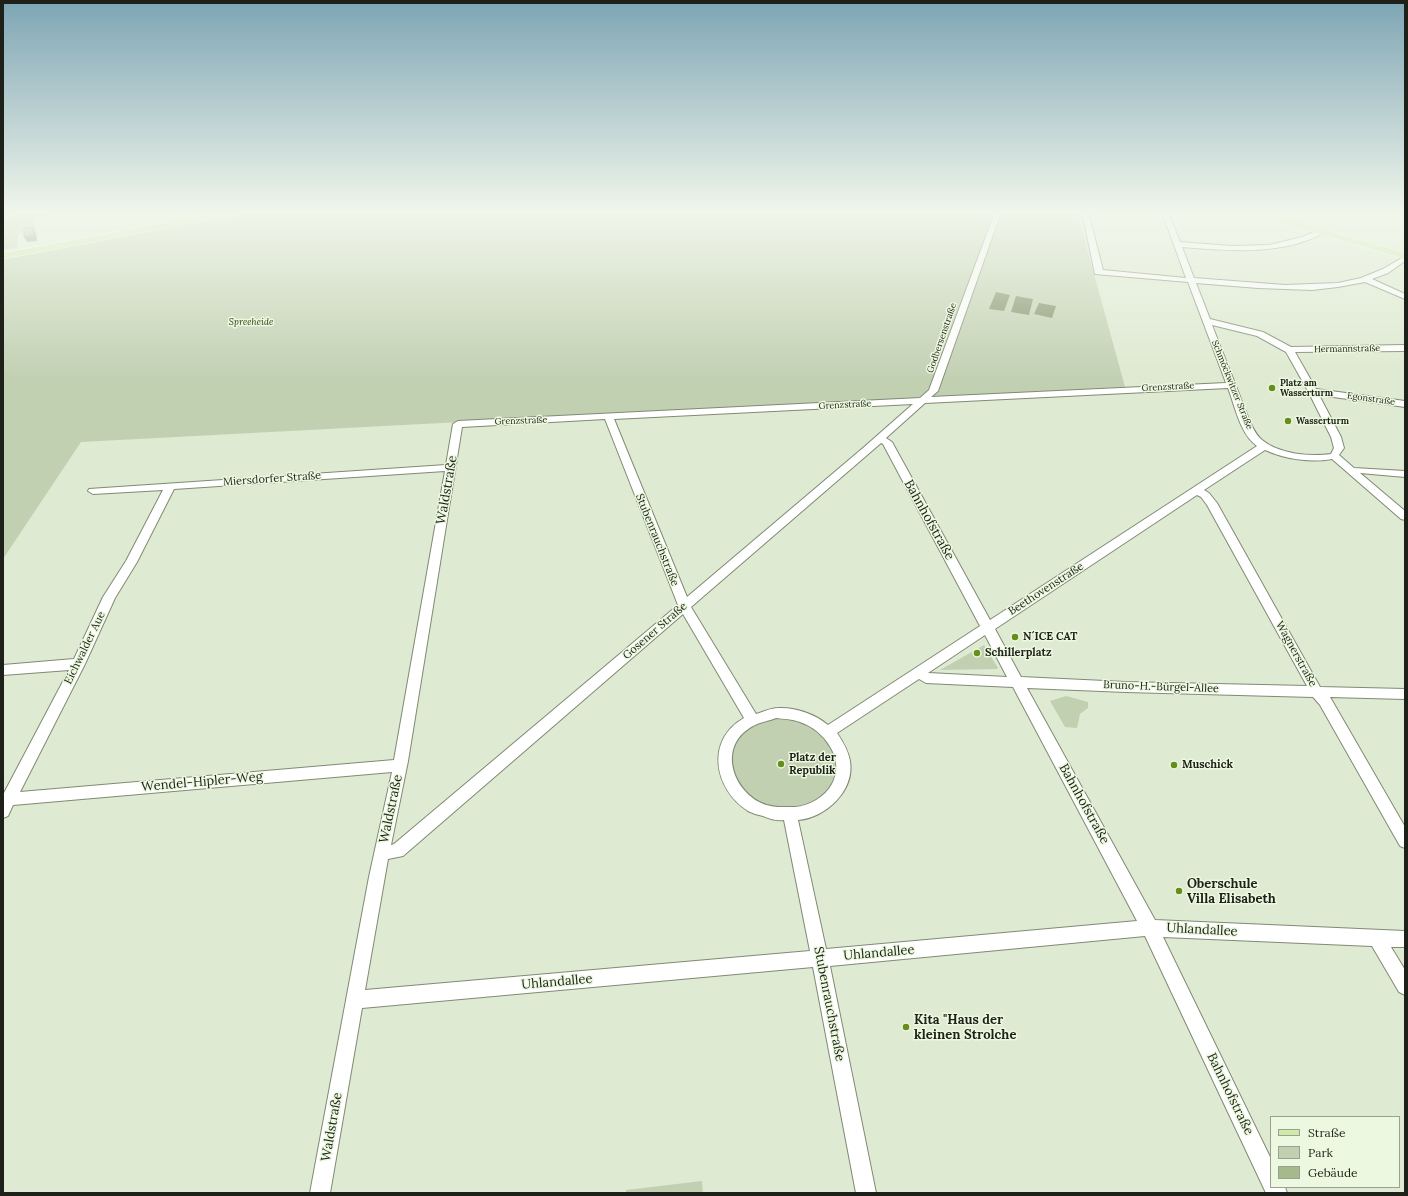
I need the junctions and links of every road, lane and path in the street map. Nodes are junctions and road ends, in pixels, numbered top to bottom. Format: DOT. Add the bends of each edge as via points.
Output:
graph roads {
  1 [pos="978,268"];
  2 [pos="1099,268"];
  3 [pos="1189,268"];
  4 [pos="1391,268"];
  5 [pos="1364,279"];
  6 [pos="1195,281"];
  7 [pos="1405,297"];
  8 [pos="1207,321"];
  9 [pos="1405,348"];
  10 [pos="1289,350"];
  11 [pos="1231,385"];
  12 [pos="1314,391"];
  13 [pos="925,400"];
  14 [pos="1405,404"];
  15 [pos="610,417"];
  16 [pos="458,424"];
  17 [pos="880,439"];
  18 [pos="1264,446"];
  19 [pos="1334,456"];
  20 [pos="451,468"];
  21 [pos="1352,471"];
  22 [pos="1405,474"];
  23 [pos="170,486"];
  24 [pos="93,491"];
  25 [pos="1197,491"];
  26 [pos="1405,517"];
  27 [pos="684,606"];
  28 [pos="988,627"];
  29 [pos="78,664"];
  30 [pos="3,670"];
  31 [pos="920,673"];
  32 [pos="1017,681"];
  33 [pos="1316,691"];
  34 [pos="1405,694"];
  35 [pos="752,719"];
  36 [pos="828,732"];
  37 [pos="400,765"];
  38 [pos="5,804"];
  39 [pos="790,815"];
  40 [pos="1405,841"];
  41 [pos="382,853"];
  42 [pos="1150,928"];
  43 [pos="1377,938"];
  44 [pos="1405,939"];
  45 [pos="820,959"];
  46 [pos="1405,986"];
  47 [pos="354,1000"];
  48 [pos="1270,1178"];
  49 [pos="320,1193"];
  50 [pos="866,1193"];
  1 -- 13 [label="street, Godbersenstraße" via="935,387"];
  2 -- 6 [label="street" via="1098,272"];
  3 -- 6 [label="street, Schmöckwitzer Straße"];
  4 -- 5 [label="street"];
  5 -- 6 [label="street" via="1301,287"];
  5 -- 7 [label="street"];
  6 -- 8 [label="street, Schmöckwitzer Straße"];
  8 -- 10 [label="street, Schmöckwitzer Straße" via="1260,334"];
  8 -- 11 [label="street, Schmöckwitzer Straße"];
  9 -- 10 [label="street, Hermannstraße"];
  10 -- 12 [label="street, Schmöckwitzer Straße"];
  11 -- 13 [label="street, Grenzstraße"];
  11 -- 18 [label="street, Schmöckwitzer Straße" via="1252,434"];
  12 -- 14 [label="street, Egonstraße"];
  12 -- 19 [label="street, Schmöckwitzer Straße" via="1336,438 1339,448"];
  13 -- 15 [label="street, Grenzstraße"];
  13 -- 17 [label="street, Gosener Straße"];
  15 -- 16 [label="street, Grenzstraße"];
  15 -- 27 [label="street, Stubenrauchstraße"];
  16 -- 20 [label="street, Waldstraße"];
  17 -- 27 [label="street, Gosener Straße"];
  17 -- 28 [label="street, Bahnhofstraße" via="887,442"];
  18 -- 19 [label="street, Schmöckwitzer Straße" via="1286,454 1306,457"];
  18 -- 25 [label="street, Beethovenstraße"];
  19 -- 21 [label="street"];
  20 -- 23 [label="street, Miersdorfer Straße"];
  20 -- 37 [label="street, Waldstraße"];
  21 -- 22 [label="street"];
  21 -- 26 [label="street"];
  23 -- 24 [label="street, Miersdorfer Straße"];
  23 -- 29 [label="street, Eichwalder Aue" via="131,562 109,597"];
  25 -- 28 [label="street, Beethovenstraße"];
  25 -- 33 [label="street, Wagnerstraße" via="1205,495 1214,506"];
  27 -- 35 [label="street, Stubenrauchstraße"];
  27 -- 41 [label="street, Gosener Straße" via="398,850"];
  28 -- 31 [label="street, Beethovenstraße"];
  28 -- 32 [label="street, Bahnhofstraße"];
  29 -- 30 [label="street"];
  29 -- 38 [label="street, Eichwalder Aue"];
  31 -- 32 [label="street, Bruno-H.-Bürgel-Allee" via="926,678"];
  31 -- 36 [label="street, Beethovenstraße"];
  32 -- 33 [label="street, Bruno-H.-Bürgel-Allee" via="1126,687"];
  32 -- 42 [label="street, Bahnhofstraße"];
  33 -- 34 [label="street, Bruno-H.-Bürgel-Allee"];
  33 -- 40 [label="street, Wagnerstraße" via="1325,701"];
  35 -- 36 [label="street" via="776,713 796,715 818,724"];
  35 -- 39 [label="street" via="740,727 726,745 723,761 727,779 740,797 751,805 770,812"];
  36 -- 39 [label="street" via="842,753 844,766 840,785 831,798 818,807"];
  37 -- 38 [label="street, Wendel-Hipler-Weg"];
  37 -- 41 [label="street, Waldstraße"];
  39 -- 45 [label="street, Stubenrauchstraße"];
  41 -- 47 [label="street, Waldstraße"];
  42 -- 43 [label="street, Uhlandallee"];
  42 -- 45 [label="street, Uhlandallee"];
  42 -- 48 [label="street, Bahnhofstraße"];
  43 -- 44 [label="street, Uhlandallee"];
  43 -- 46 [label="street"];
  45 -- 47 [label="street, Uhlandallee"];
  45 -- 50 [label="street, Stubenrauchstraße"];
  47 -- 49 [label="street, Waldstraße"];
}
